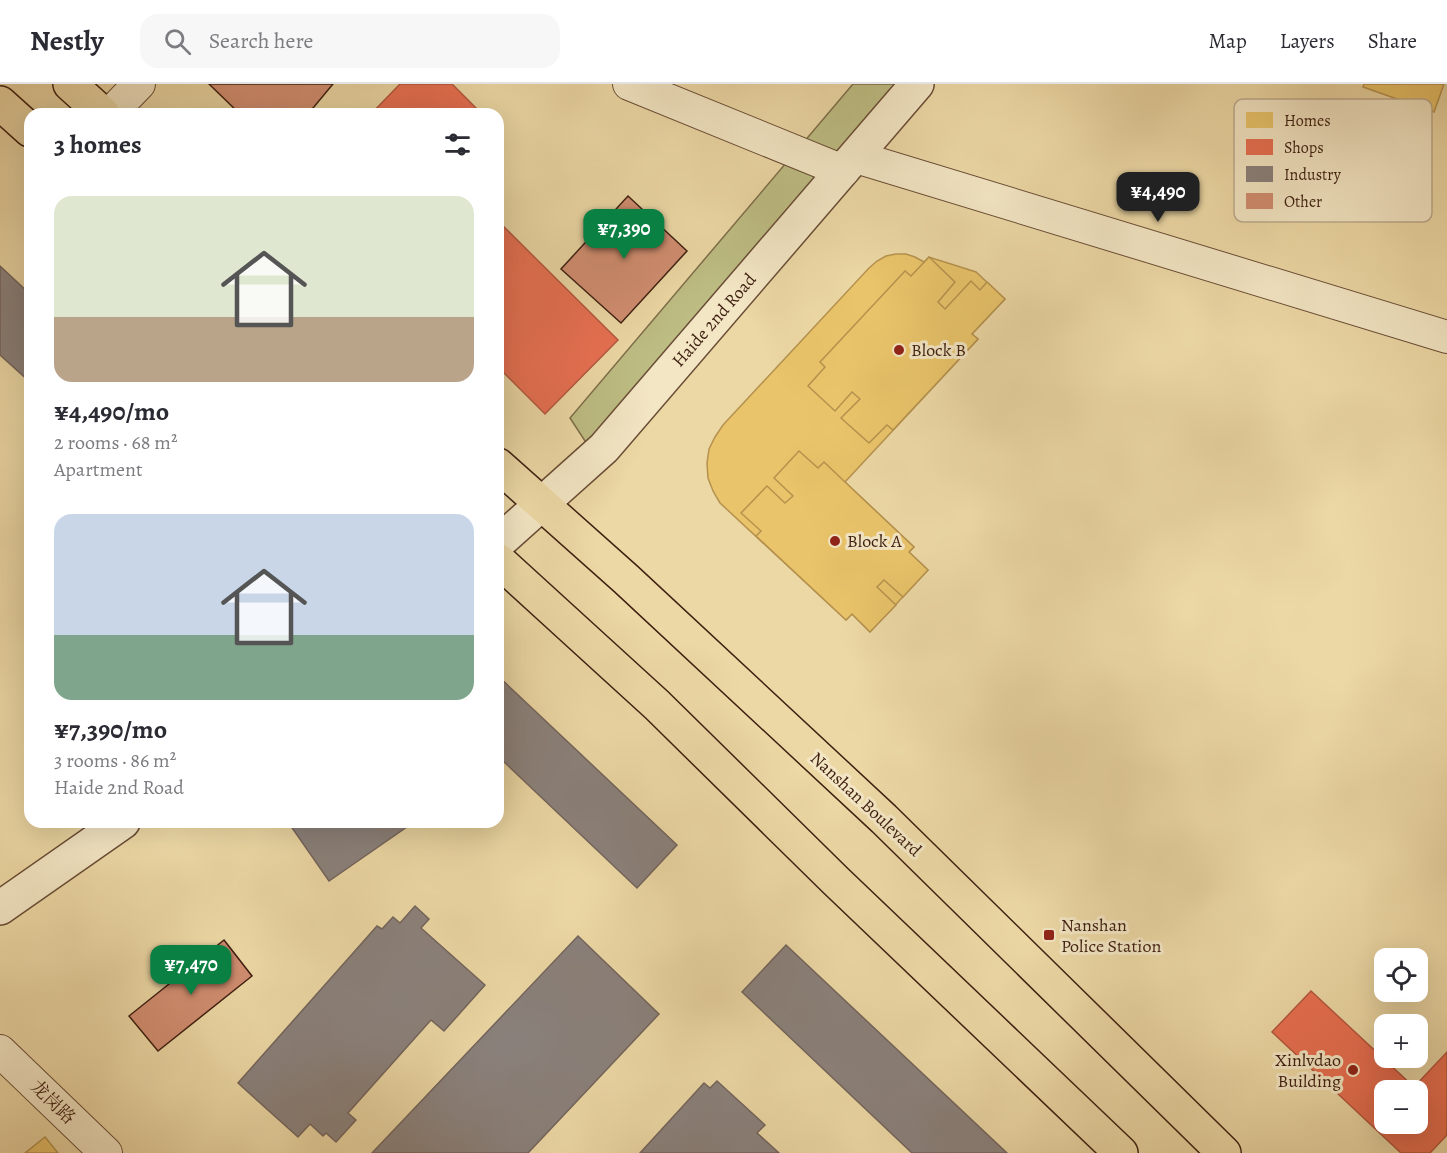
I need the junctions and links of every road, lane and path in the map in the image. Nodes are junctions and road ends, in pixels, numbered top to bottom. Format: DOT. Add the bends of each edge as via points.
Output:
graph roads {
  1 [pos="70,84"];
  2 [pos="139,84"];
  3 [pos="629,84"];
  4 [pos="917,84"];
  5 [pos="0,103"];
  6 [pos="96,108"];
  7 [pos="117,108"];
  8 [pos="24,125"];
  9 [pos="849,164"];
  10 [pos="1447,337"];
  11 [pos="504,470"];
  12 [pos="542,504"];
  13 [pos="504,538"];
  14 [pos="504,565"];
  15 [pos="114,828"];
  16 [pos="0,908"];
  17 [pos="0,1051"];
  18 [pos="1108,1149"];
  19 [pos="106,1153"];
  20 [pos="1224,1153"];
  1 -- 6 [label="main road"];
  2 -- 7 [label="street"];
  3 -- 9 [label="street"];
  4 -- 9 [label="street, Haide 2nd Road"];
  5 -- 8 [label="main road"];
  9 -- 10 [label="street"];
  9 -- 12 [label="street, Haide 2nd Road" via="604,448"];
  11 -- 12 [label="main road, Nanshan Boulevard"];
  12 -- 13 [label="street, Haide 2nd Road"];
  12 -- 20 [label="main road, Nanshan Boulevard" via="884,819"];
  14 -- 18 [label="main road" via="657,705"];
  15 -- 16 [label="street"];
  17 -- 19 [label="street, 龙岗路"];
}
